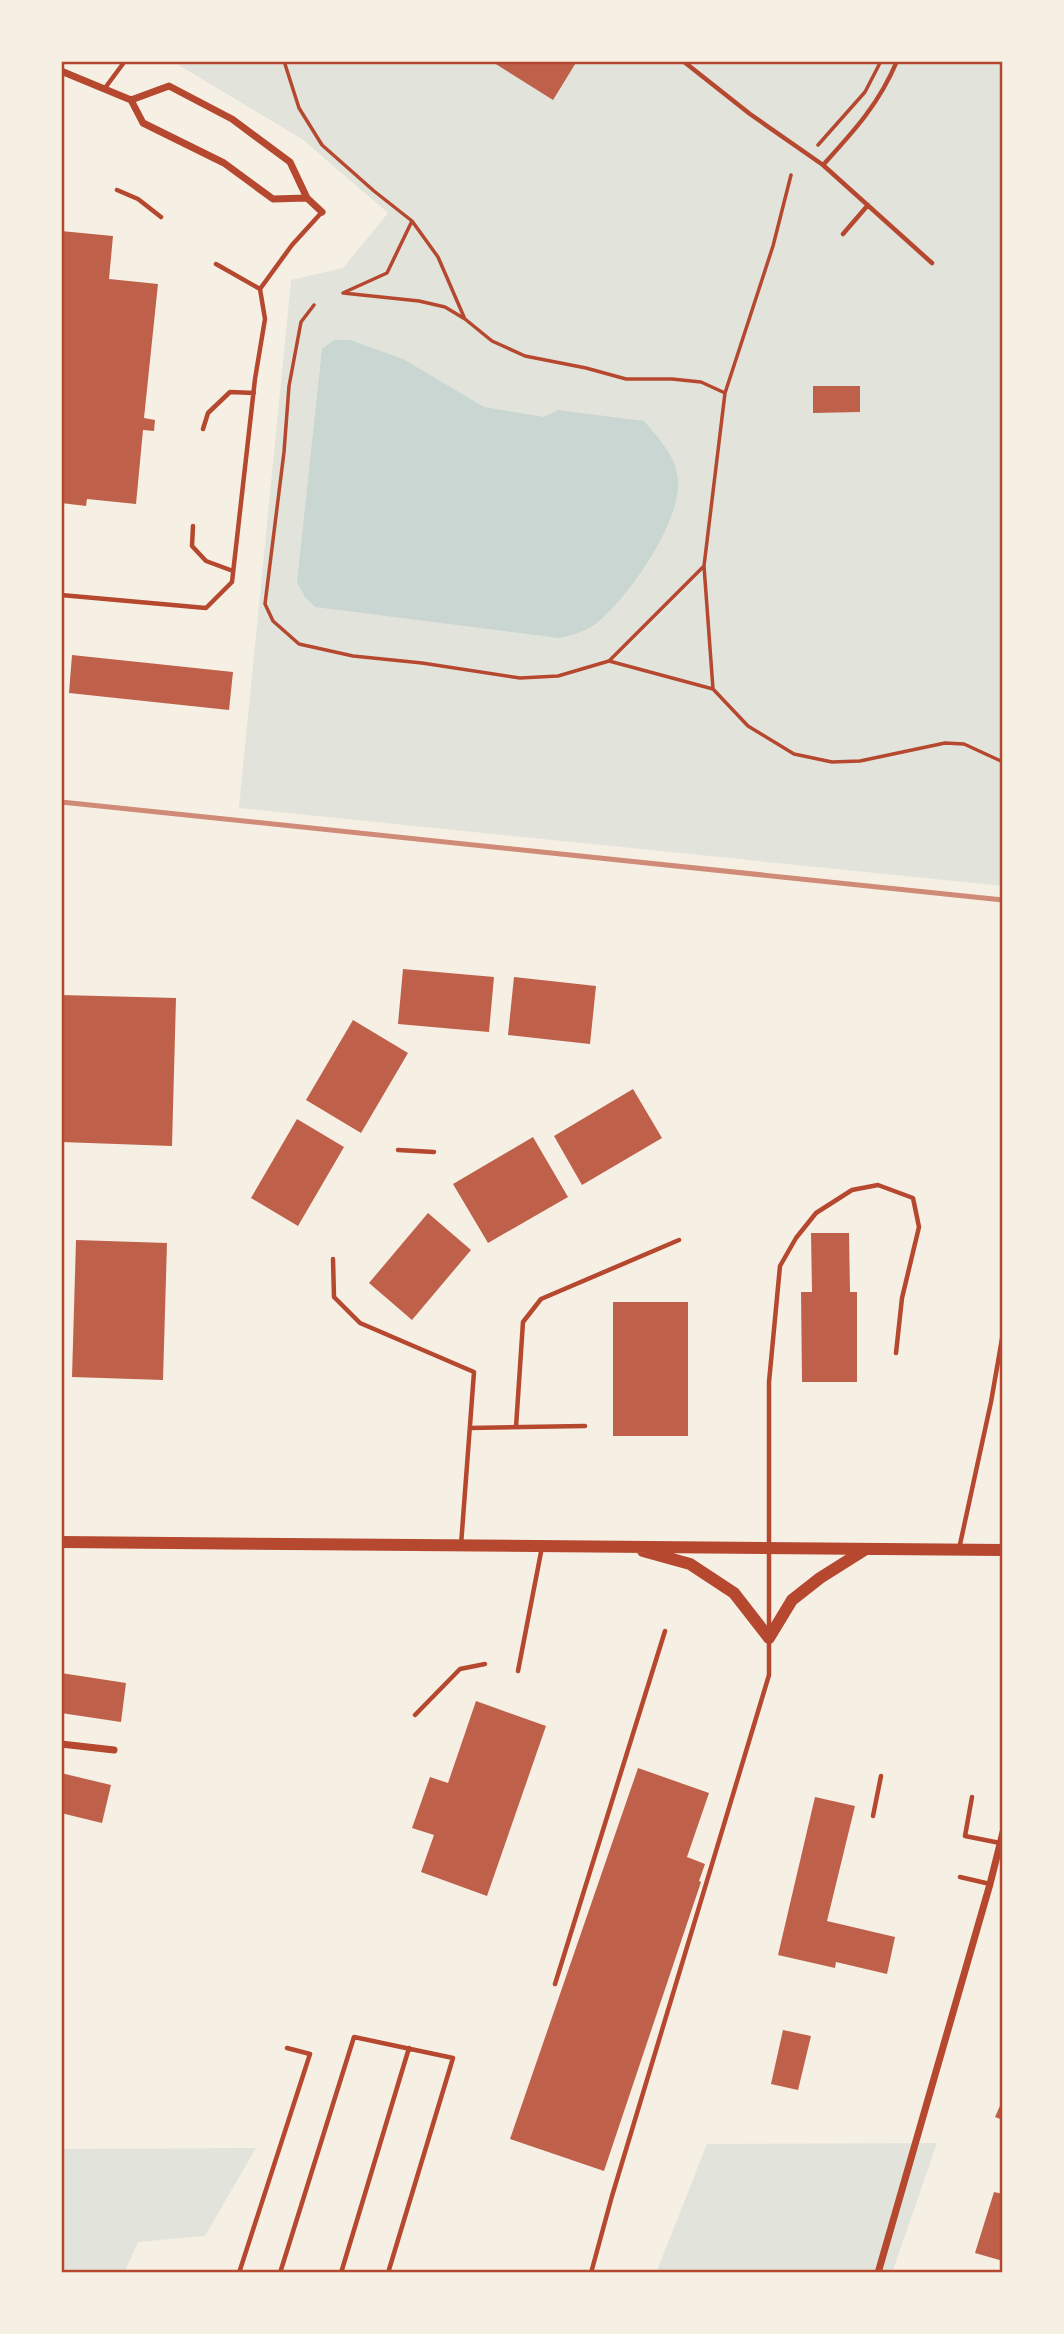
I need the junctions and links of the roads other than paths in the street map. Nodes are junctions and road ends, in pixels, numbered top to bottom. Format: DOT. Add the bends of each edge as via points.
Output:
graph roads {
  1 [pos="125,61"];
  2 [pos="683,61"];
  3 [pos="897,61"];
  4 [pos="61,71"];
  5 [pos="105,88"];
  6 [pos="131,100"];
  7 [pos="824,165"];
  8 [pos="117,190"];
  9 [pos="307,198"];
  10 [pos="868,205"];
  11 [pos="322,212"];
  12 [pos="161,217"];
  13 [pos="843,234"];
  14 [pos="932,263"];
  15 [pos="216,264"];
  16 [pos="260,289"];
  17 [pos="254,393"];
  18 [pos="203,429"];
  19 [pos="193,526"];
  20 [pos="233,571"];
  21 [pos="61,595"];
  22 [pos="398,1150"];
  23 [pos="434,1152"];
  24 [pos="678,1240"];
  25 [pos="333,1259"];
  26 [pos="1003,1333"];
  27 [pos="896,1353"];
  28 [pos="585,1426"];
  29 [pos="516,1427"];
  30 [pos="470,1428"];
  31 [pos="61,1542"];
  32 [pos="461,1545"];
  33 [pos="542,1546"];
  34 [pos="628,1547"];
  35 [pos="770,1548"];
  36 [pos="866,1549"];
  37 [pos="959,1550"];
  38 [pos="1003,1550"];
  39 [pos="665,1631"];
  40 [pos="769,1638"];
  41 [pos="485,1664"];
  42 [pos="518,1671"];
  43 [pos="415,1715"];
  44 [pos="61,1744"];
  45 [pos="114,1750"];
  46 [pos="881,1776"];
  47 [pos="972,1797"];
  48 [pos="873,1816"];
  49 [pos="1003,1832"];
  50 [pos="1000,1843"];
  51 [pos="960,1877"];
  52 [pos="990,1884"];
  53 [pos="555,1984"];
  54 [pos="287,2048"];
  55 [pos="409,2048"];
  56 [pos="239,2273"];
  57 [pos="279,2273"];
  58 [pos="341,2273"];
  59 [pos="388,2273"];
  60 [pos="591,2273"];
  61 [pos="878,2273"];
  1 -- 5 [label="lane"];
  2 -- 7 [label="lane"];
  3 -- 7 [label="lane" via="867,117"];
  4 -- 5 [label="street"];
  5 -- 6 [label="street"];
  6 -- 9 [label="street" via="143,123 224,163 272,199"];
  6 -- 9 [label="street" via="169,86 232,119 290,162"];
  7 -- 10 [label="lane"];
  8 -- 12 [label="lane"];
  9 -- 11 [label="street"];
  10 -- 13 [label="lane"];
  10 -- 14 [label="lane"];
  11 -- 16 [label="lane"];
  15 -- 16 [label="lane"];
  16 -- 17 [label="lane" via="265,319"];
  17 -- 18 [label="lane" via="230,392 208,412"];
  17 -- 20 [label="lane"];
  19 -- 20 [label="lane" via="192,545 206,561"];
  20 -- 21 [label="lane" via="232,582 206,608"];
  22 -- 23 [label="lane"];
  24 -- 29 [label="lane" via="541,1299 523,1322"];
  25 -- 30 [label="lane" via="334,1297 360,1323 474,1373"];
  26 -- 37 [label="lane"];
  27 -- 35 [label="lane" via="902,1297 919,1227 913,1198 878,1185 852,1190 816,1213 780,1266 769,1382"];
  28 -- 29 [label="lane"];
  29 -- 30 [label="lane"];
  30 -- 32 [label="lane"];
  31 -- 32 [label="main road"];
  32 -- 33 [label="main road"];
  33 -- 34 [label="main road"];
  33 -- 42 [label="lane"];
  34 -- 35 [label="main road"];
  34 -- 40 [label="main road" via="690,1564 734,1593"];
  35 -- 36 [label="main road"];
  35 -- 40 [label="lane"];
  36 -- 37 [label="main road"];
  36 -- 40 [label="main road" via="792,1600"];
  37 -- 38 [label="main road"];
  39 -- 53 [label="lane"];
  40 -- 60 [label="lane" via="769,1675"];
  41 -- 43 [label="lane" via="460,1669"];
  44 -- 45 [label="street"];
  46 -- 48 [label="lane"];
  47 -- 50 [label="lane" via="965,1836"];
  49 -- 50 [label="street"];
  50 -- 52 [label="street"];
  51 -- 52 [label="lane"];
  52 -- 61 [label="street"];
  54 -- 56 [label="lane" via="310,2054"];
  55 -- 57 [label="lane" via="354,2037"];
  55 -- 58 [label="lane"];
  55 -- 59 [label="lane" via="453,2058"];
}
